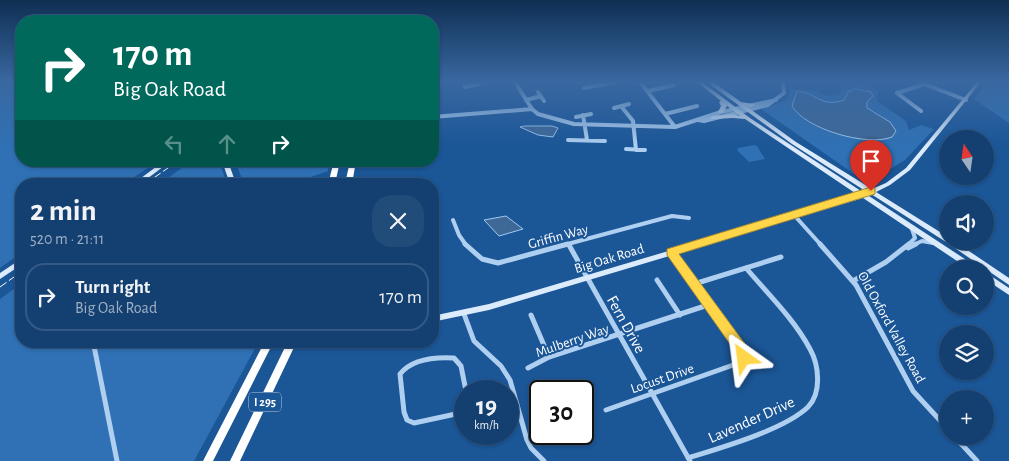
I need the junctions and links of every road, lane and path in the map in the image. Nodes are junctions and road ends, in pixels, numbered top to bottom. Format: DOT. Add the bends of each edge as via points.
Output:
graph roads {
  1 [pos="529,104"];
  2 [pos="629,104"];
  3 [pos="657,104"];
  4 [pos="722,104"];
  5 [pos="727,104"];
  6 [pos="738,104"];
  7 [pos="759,104"];
  8 [pos="770,104"];
  9 [pos="911,104"];
  10 [pos="963,104"];
  11 [pos="752,105"];
  12 [pos="622,106"];
  13 [pos="697,106"];
  14 [pos="742,107"];
  15 [pos="532,108"];
  16 [pos="614,108"];
  17 [pos="735,110"];
  18 [pos="921,111"];
  19 [pos="721,112"];
  20 [pos="590,114"];
  21 [pos="665,114"];
  22 [pos="583,115"];
  23 [pos="439,117"];
  24 [pos="576,117"];
  25 [pos="713,118"];
  26 [pos="697,120"];
  27 [pos="748,120"];
  28 [pos="586,124"];
  29 [pos="634,126"];
  30 [pos="675,127"];
  31 [pos="568,140"];
  32 [pos="587,140"];
  33 [pos="605,141"];
  34 [pos="626,149"];
  35 [pos="636,150"];
  36 [pos="646,150"];
  37 [pos="160,167"];
  38 [pos="144,178"];
  39 [pos="868,193"];
  40 [pos="794,215"];
  41 [pos="689,218"];
  42 [pos="453,220"];
  43 [pos="909,224"];
  44 [pos="939,236"];
  45 [pos="569,245"];
  46 [pos="939,245"];
  47 [pos="939,245"];
  48 [pos="904,250"];
  49 [pos="947,250"];
  50 [pos="961,250"];
  51 [pos="671,252"];
  52 [pos="781,257"];
  53 [pos="962,260"];
  54 [pos="15,266"];
  55 [pos="746,268"];
  56 [pos="0,276"];
  57 [pos="587,278"];
  58 [pos="657,280"];
  59 [pos="853,281"];
  60 [pos="994,281"];
  61 [pos="1009,282"];
  62 [pos="694,284"];
  63 [pos="1009,292"];
  64 [pos="708,305"];
  65 [pos="464,314"];
  66 [pos="530,315"];
  67 [pos="680,315"];
  68 [pos="439,318"];
  69 [pos="619,335"];
  70 [pos="94,348"];
  71 [pos="266,348"];
  72 [pos="290,348"];
  73 [pos="549,357"];
  74 [pos="528,368"];
  75 [pos="464,380"];
  76 [pos="510,380"];
  77 [pos="651,394"];
  78 [pos="606,410"];
  79 [pos="519,411"];
  80 [pos="454,414"];
  81 [pos="939,419"];
  82 [pos="962,445"];
  83 [pos="689,460"];
  84 [pos="117,461"];
  85 [pos="206,461"];
  86 [pos="235,461"];
  87 [pos="544,461"];
  88 [pos="977,461"];
  1 -- 15 [label="street"];
  2 -- 12 [label="street"];
  3 -- 21 [label="street"];
  4 -- 19 [label="street"];
  5 -- 17 [label="street"];
  6 -- 14 [label="street"];
  7 -- 11 [label="street"];
  8 -- 14 [label="street"];
  9 -- 18 [label="street"];
  10 -- 39 [label="street, Big Oak Road" via="908,169 888,184"];
  11 -- 14 [label="street"];
  12 -- 16 [label="street"];
  12 -- 29 [label="street"];
  13 -- 21 [label="street"];
  14 -- 17 [label="street"];
  14 -- 39 [label="street"];
  15 -- 23 [label="street" via="516,112"];
  15 -- 28 [label="street" via="546,118"];
  17 -- 19 [label="street"];
  17 -- 25 [label="street"];
  17 -- 27 [label="street"];
  19 -- 26 [label="street"];
  20 -- 22 [label="street"];
  21 -- 30 [label="street"];
  22 -- 24 [label="street"];
  22 -- 28 [label="street"];
  25 -- 26 [label="street"];
  25 -- 27 [label="street" via="733,116"];
  26 -- 30 [label="street"];
  27 -- 39 [label="street"];
  28 -- 29 [label="street"];
  28 -- 32 [label="street"];
  29 -- 30 [label="street"];
  29 -- 35 [label="street"];
  31 -- 32 [label="street"];
  32 -- 33 [label="street"];
  34 -- 35 [label="street"];
  35 -- 36 [label="street"];
  37 -- 38 [label="street"];
  39 -- 40 [label="street, Big Oak Road"];
  39 -- 43 [label="street"];
  39 -- 44 [label="street"];
  40 -- 51 [label="street, Big Oak Road"];
  40 -- 59 [label="street, Old Oxford Valley Road"];
  41 -- 45 [label="street, Griffin Way" via="672,216"];
  42 -- 45 [label="street, Griffin Way" via="455,229 475,256 490,262 504,262"];
  43 -- 46 [label="street"];
  43 -- 48 [label="street" via="915,238"];
  45 -- 57 [label="street, Fern Drive"];
  47 -- 48 [label="street" via="922,241"];
  48 -- 59 [label="street" via="876,270"];
  49 -- 53 [label="street"];
  50 -- 61 [label="street"];
  51 -- 57 [label="street, Big Oak Road"];
  51 -- 62 [label="street, Locust Drive"];
  52 -- 55 [label="street"];
  54 -- 56 [label="street"];
  55 -- 62 [label="street"];
  55 -- 83 [label="street, Lavender Drive" via="805,341 815,360 817,380 814,398 808,408 784,420"];
  57 -- 65 [label="street, Big Oak Road"];
  57 -- 69 [label="street, Fern Drive"];
  58 -- 67 [label="street"];
  59 -- 81 [label="street, Old Oxford Valley Road" via="901,372 913,391"];
  60 -- 63 [label="street"];
  62 -- 64 [label="street, Locust Drive"];
  64 -- 67 [label="street, Mulberry Way"];
  64 -- 77 [label="street, Locust Drive" via="743,352 744,358 736,364"];
  65 -- 68 [label="street, Big Oak Road"];
  65 -- 76 [label="street" via="474,341 502,366"];
  66 -- 73 [label="street"];
  67 -- 69 [label="street, Mulberry Way"];
  69 -- 73 [label="street, Mulberry Way"];
  69 -- 77 [label="street, Fern Drive"];
  70 -- 84 [label="street"];
  71 -- 85 [label="highway, I 295"];
  72 -- 86 [label="highway, I 295"];
  73 -- 74 [label="street, Mulberry Way"];
  75 -- 80 [label="street" via="461,366 454,358 407,366 400,374 407,420 414,423"];
  77 -- 78 [label="street, Locust Drive"];
  77 -- 83 [label="street, Fern Drive"];
  79 -- 87 [label="street" via="531,448"];
  82 -- 88 [label="street"];
}
